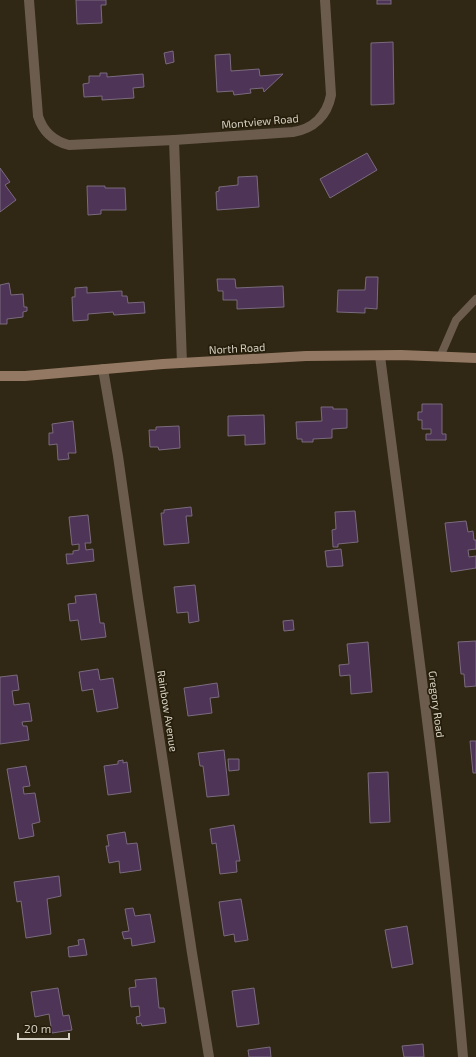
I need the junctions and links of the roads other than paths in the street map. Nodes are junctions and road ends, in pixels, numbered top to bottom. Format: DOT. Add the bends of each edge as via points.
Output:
graph roads {
  1 [pos="29,0"];
  2 [pos="325,0"];
  3 [pos="174,140"];
  4 [pos="476,299"];
  5 [pos="380,356"];
  6 [pos="440,357"];
  7 [pos="476,358"];
  8 [pos="182,362"];
  9 [pos="103,369"];
  10 [pos="0,376"];
  11 [pos="210,1057"];
  12 [pos="463,1057"];
  1 -- 3 [label="street, Montview Road" via="37,111 42,127 49,136 70,145"];
  2 -- 3 [label="street, Montview Road" via="331,96 327,109 319,120 307,128 293,132"];
  3 -- 8 [label="street"];
  4 -- 6 [label="lane" via="456,320"];
  5 -- 6 [label="main road, North Road"];
  5 -- 8 [label="main road, North Road" via="306,356"];
  5 -- 12 [label="street, Gregory Road" via="434,776"];
  6 -- 7 [label="main road, North Road"];
  8 -- 9 [label="main road, North Road"];
  9 -- 10 [label="main road, North Road"];
  9 -- 11 [label="street, Rainbow Avenue"];
}
